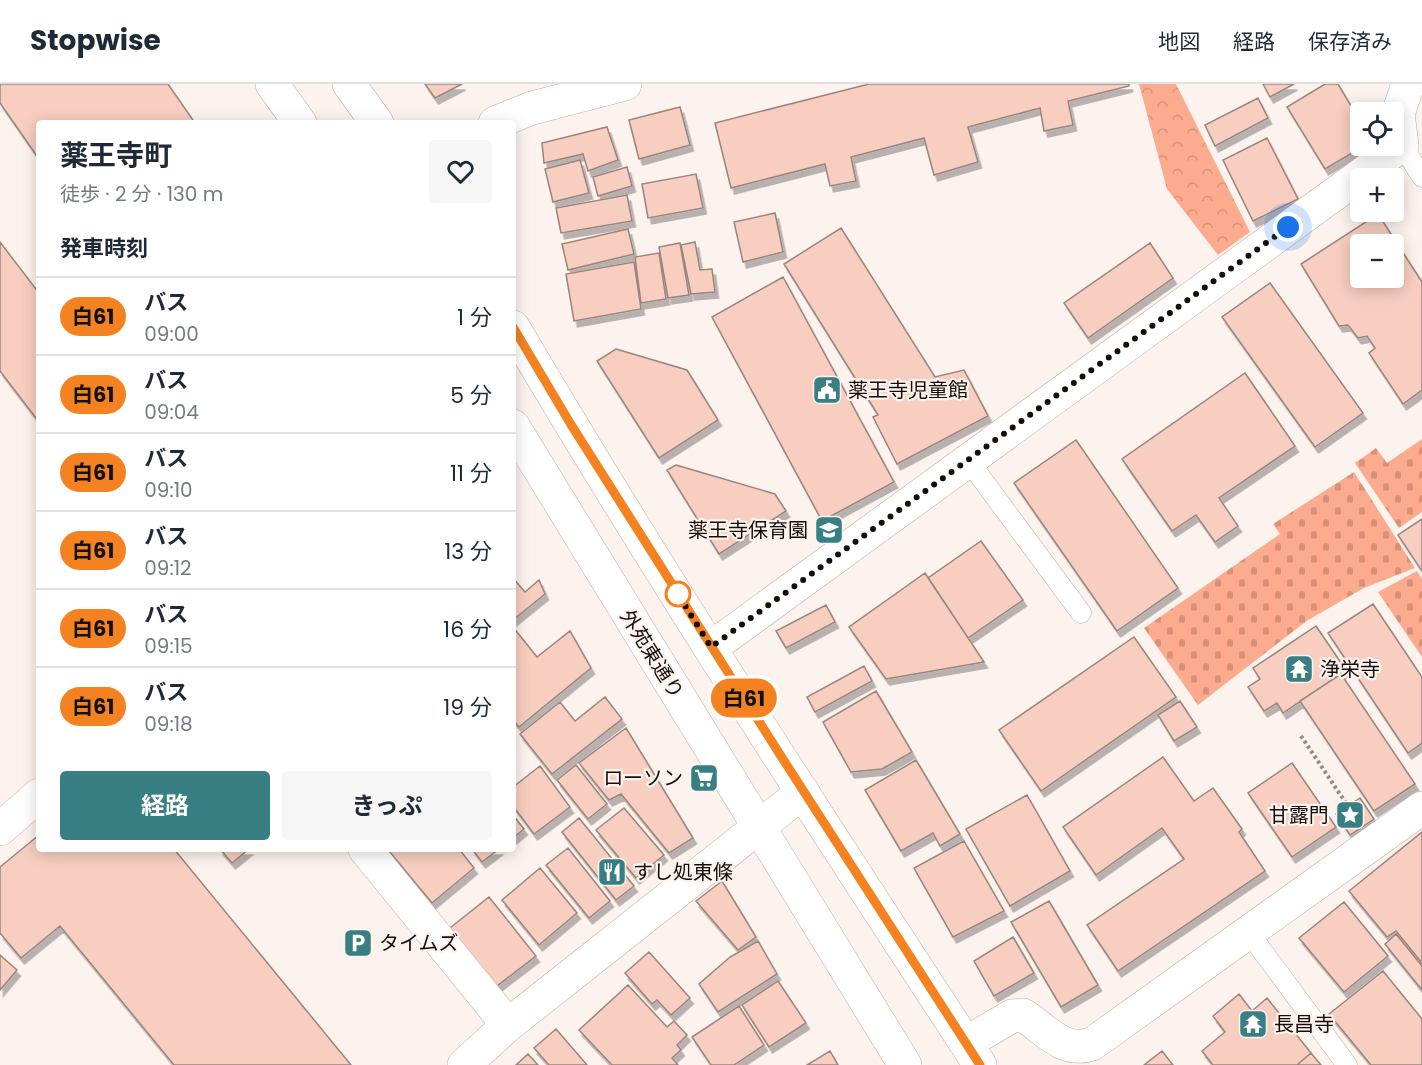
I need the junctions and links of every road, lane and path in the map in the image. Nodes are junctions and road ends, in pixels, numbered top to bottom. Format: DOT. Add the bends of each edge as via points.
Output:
graph roads {
  1 [pos="272,84"];
  2 [pos="349,84"];
  3 [pos="625,84"];
  4 [pos="1408,84"];
  5 [pos="559,92"];
  6 [pos="1402,102"];
  7 [pos="298,120"];
  8 [pos="375,120"];
  9 [pos="501,120"];
  10 [pos="1404,148"];
  11 [pos="1387,156"];
  12 [pos="1422,177"];
  13 [pos="516,332"];
  14 [pos="516,431"];
  15 [pos="968,460"];
  16 [pos="1081,613"];
  17 [pos="711,647"];
  18 [pos="1301,736"];
  19 [pos="803,792"];
  20 [pos="36,798"];
  21 [pos="1348,806"];
  22 [pos="1422,808"];
  23 [pos="758,826"];
  24 [pos="0,829"];
  25 [pos="367,852"];
  26 [pos="1249,933"];
  27 [pos="508,1025"];
  28 [pos="973,1054"];
  29 [pos="464,1065"];
  30 [pos="905,1065"];
  31 [pos="1347,1065"];
  1 -- 7 [label="street"];
  2 -- 8 [label="street"];
  3 -- 5 [label="street"];
  4 -- 6 [label="street"];
  5 -- 9 [label="street"];
  10 -- 12 [label="lane"];
  11 -- 15 [label="street"];
  13 -- 17 [label="street"];
  14 -- 23 [label="street, 外苑東通り"];
  15 -- 16 [label="lane"];
  15 -- 17 [label="street"];
  17 -- 19 [label="street"];
  18 -- 21 [label="path"];
  19 -- 23 [label="street"];
  19 -- 28 [label="street"];
  20 -- 24 [label="street"];
  22 -- 26 [label="street"];
  23 -- 27 [label="street"];
  23 -- 30 [label="street, 外苑東通り"];
  25 -- 27 [label="street"];
  26 -- 28 [label="street" via="1092,1044 1078,1049 1061,1043 1023,1015 1012,1016"];
  26 -- 31 [label="lane"];
  27 -- 29 [label="street"];
}
